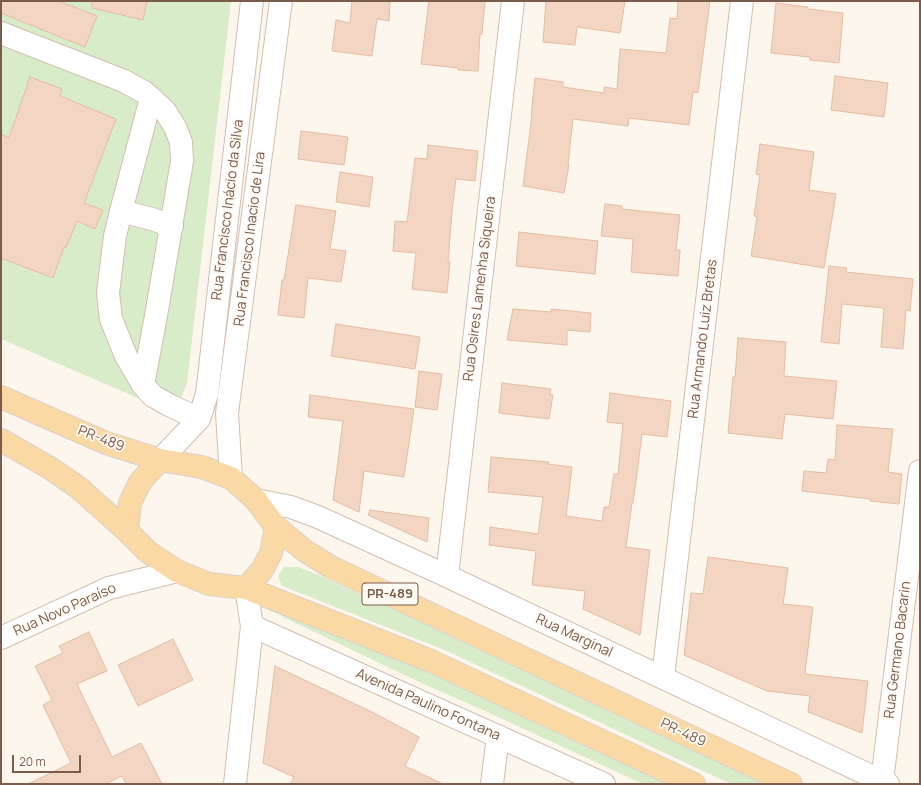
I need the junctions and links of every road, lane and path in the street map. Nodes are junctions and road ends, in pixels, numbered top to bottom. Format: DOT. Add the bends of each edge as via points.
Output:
graph roads {
  1 [pos="252,1"];
  2 [pos="281,1"];
  3 [pos="513,1"];
  4 [pos="742,1"];
  5 [pos="1,33"];
  6 [pos="151,98"];
  7 [pos="121,211"];
  8 [pos="172,226"];
  9 [pos="143,385"];
  10 [pos="1,397"];
  11 [pos="199,419"];
  12 [pos="1,440"];
  13 [pos="160,460"];
  14 [pos="920,471"];
  15 [pos="230,478"];
  16 [pos="256,500"];
  17 [pos="276,527"];
  18 [pos="127,531"];
  19 [pos="177,571"];
  20 [pos="447,576"];
  21 [pos="246,588"];
  22 [pos="252,626"];
  23 [pos="1,638"];
  24 [pos="663,677"];
  25 [pos="498,736"];
  26 [pos="233,783"];
  27 [pos="885,783"];
  28 [pos="492,784"];
  29 [pos="604,784"];
  30 [pos="694,784"];
  31 [pos="791,784"];
  1 -- 11 [label="street, Rua Francisco Inácio da Silva" via="207,394"];
  2 -- 15 [label="street, Rua Francisco Inacio de Lira" via="227,413"];
  3 -- 20 [label="street, Rua Osires Lamenha Siqueira"];
  4 -- 24 [label="street, Rua Armando Luiz Bretas"];
  5 -- 6 [label="street" via="124,81"];
  6 -- 7 [label="street"];
  6 -- 8 [label="street" via="165,111 175,127 180,142 182,161"];
  7 -- 8 [label="street"];
  7 -- 9 [label="street" via="115,236 108,293 111,319 126,356"];
  8 -- 9 [label="street"];
  9 -- 11 [label="street" via="153,396"];
  10 -- 13 [label="main road, PR-489 / PR-489" via="106,443"];
  11 -- 13 [label="street"];
  12 -- 18 [label="main road" via="50,468 78,488"];
  13 -- 15 [label="main road, PR-489 / PR-489" via="202,467"];
  13 -- 18 [label="main road" via="140,482 130,503"];
  14 -- 27 [label="street, Rua Germano Bacarin"];
  15 -- 16 [label="main road, PR-489 / PR-489"];
  16 -- 17 [label="main road, PR-489 / PR-489"];
  16 -- 20 [label="street, Rua Marginal" via="291,507 318,517"];
  17 -- 21 [label="main road" via="268,558 262,570"];
  17 -- 31 [label="main road, PR-489 / PR-489" via="304,551 332,567"];
  18 -- 19 [label="main road" via="148,552"];
  19 -- 21 [label="main road" via="209,584"];
  19 -- 23 [label="street, Rua Novo Paraíso" via="109,588"];
  20 -- 24 [label="street, Rua Marginal"];
  21 -- 22 [label="street"];
  21 -- 30 [label="main road" via="431,660"];
  22 -- 25 [label="street, Avenida Paulino Fontana"];
  22 -- 26 [label="street"];
  24 -- 27 [label="street, Rua Marginal"];
  25 -- 28 [label="street"];
  25 -- 29 [label="street, Avenida Paulino Fontana"];
}
